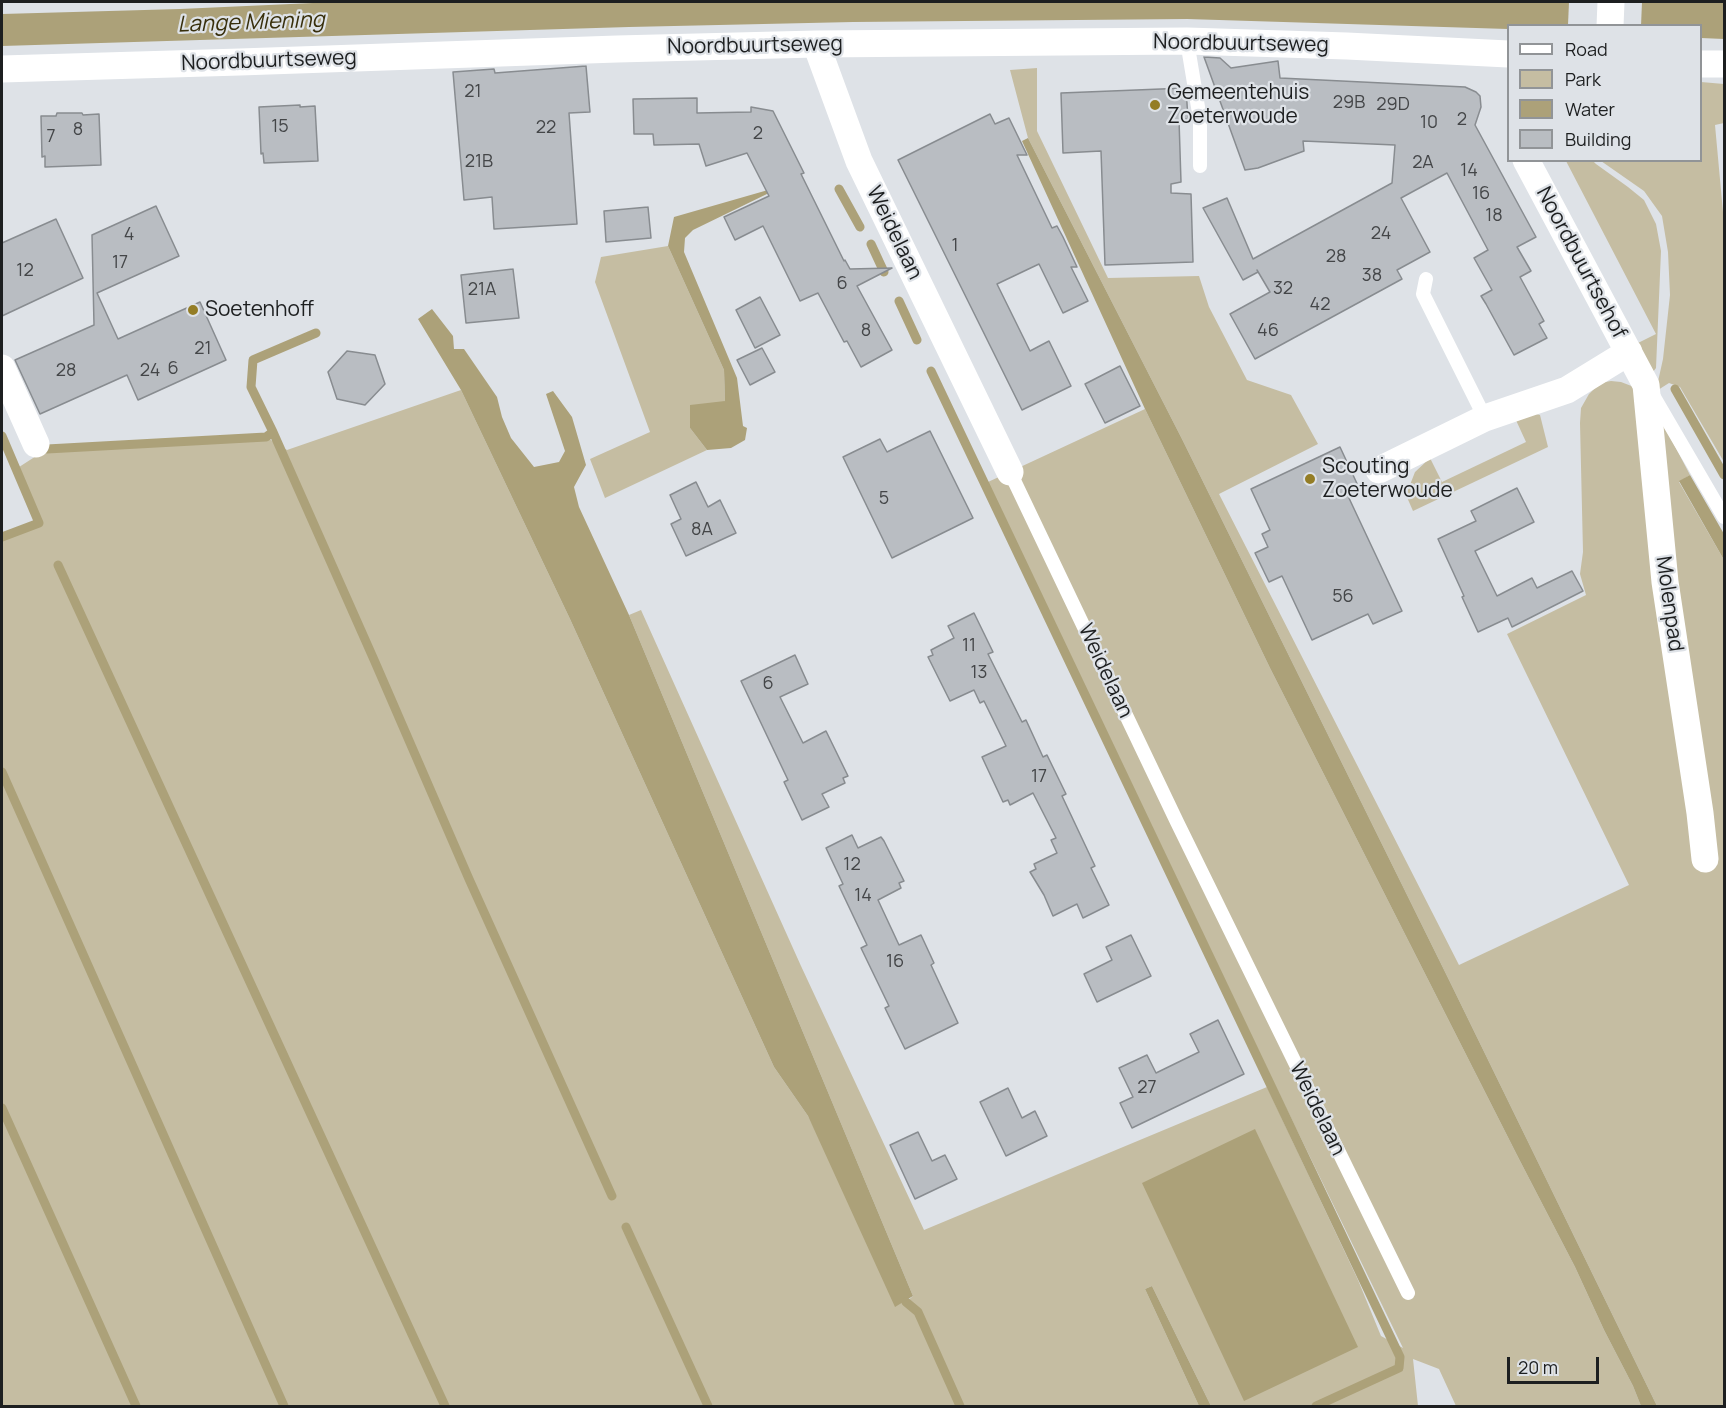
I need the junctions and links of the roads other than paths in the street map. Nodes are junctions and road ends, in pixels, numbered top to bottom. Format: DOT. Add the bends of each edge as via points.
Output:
graph roads {
  1 [pos="1611,2"];
  2 [pos="1610,24"];
  3 [pos="1187,41"];
  4 [pos="816,44"];
  5 [pos="1507,54"];
  6 [pos="1702,64"];
  7 [pos="1725,64"];
  8 [pos="2,69"];
  9 [pos="1527,162"];
  10 [pos="1200,166"];
  11 [pos="1426,279"];
  12 [pos="1629,352"];
  13 [pos="2,368"];
  14 [pos="1646,385"];
  15 [pos="1485,418"];
  16 [pos="36,444"];
  17 [pos="1379,470"];
  18 [pos="1010,472"];
  19 [pos="1725,517"];
  20 [pos="1705,859"];
  21 [pos="1408,1293"];
  1 -- 2 [label="street"];
  3 -- 4 [label="street, Noordbuurtseweg"];
  3 -- 5 [label="street, Noordbuurtseweg"];
  3 -- 10 [label="lane" via="1200,119"];
  4 -- 8 [label="street, Noordbuurtseweg"];
  4 -- 18 [label="street, Weidelaan" via="859,161"];
  6 -- 7 [label="street"];
  9 -- 12 [label="street, Noordbuurtsehof"];
  11 -- 15 [label="lane" via="1423,294"];
  12 -- 14 [label="street, Molenpad"];
  12 -- 15 [label="street, Noordbuurtsehof" via="1567,390"];
  13 -- 16 [label="street"];
  14 -- 19 [label="lane"];
  14 -- 20 [label="street, Molenpad" via="1665,582"];
  15 -- 17 [label="street, Noordbuurtsehof"];
  18 -- 21 [label="lane, Weidelaan"];
}
